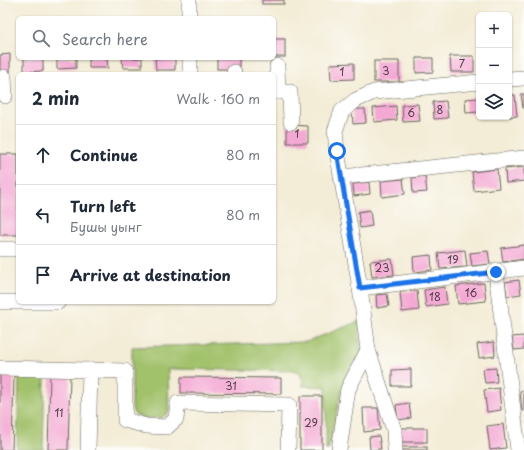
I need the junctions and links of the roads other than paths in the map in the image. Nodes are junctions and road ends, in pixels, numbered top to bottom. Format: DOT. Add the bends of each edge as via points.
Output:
graph roads {
  1 [pos="189,0"];
  2 [pos="189,16"];
  3 [pos="190,60"];
  4 [pos="277,66"];
  5 [pos="190,72"];
  6 [pos="4,77"];
  7 [pos="524,78"];
  8 [pos="512,79"];
  9 [pos="476,82"];
  10 [pos="281,92"];
  11 [pos="8,96"];
  12 [pos="291,122"];
  13 [pos="524,158"];
  14 [pos="342,176"];
  15 [pos="0,249"];
  16 [pos="16,249"];
  17 [pos="524,268"];
  18 [pos="496,272"];
  19 [pos="360,288"];
  20 [pos="0,302"];
  21 [pos="16,302"];
  22 [pos="368,350"];
  23 [pos="0,368"];
  24 [pos="90,370"];
  25 [pos="88,450"];
  26 [pos="288,450"];
  27 [pos="339,450"];
  28 [pos="395,450"];
  29 [pos="518,450"];
  1 -- 2 [label="street"];
  3 -- 5 [label="street"];
  4 -- 10 [label="street"];
  6 -- 11 [label="street"];
  7 -- 8 [label="street"];
  9 -- 14 [label="street" via="374,92 356,100 342,111 335,131"];
  10 -- 12 [label="street"];
  13 -- 14 [label="street"];
  14 -- 19 [label="street"];
  15 -- 16 [label="street"];
  17 -- 18 [label="street"];
  18 -- 19 [label="street"];
  18 -- 29 [label="street"];
  19 -- 22 [label="street"];
  20 -- 21 [label="street"];
  22 -- 27 [label="street" via="348,389"];
  22 -- 28 [label="street" via="394,430"];
  23 -- 24 [label="street"];
  24 -- 25 [label="street"];
  24 -- 26 [label="street" via="125,371 125,420 146,426 167,427 176,419 178,403 288,405"];
}
